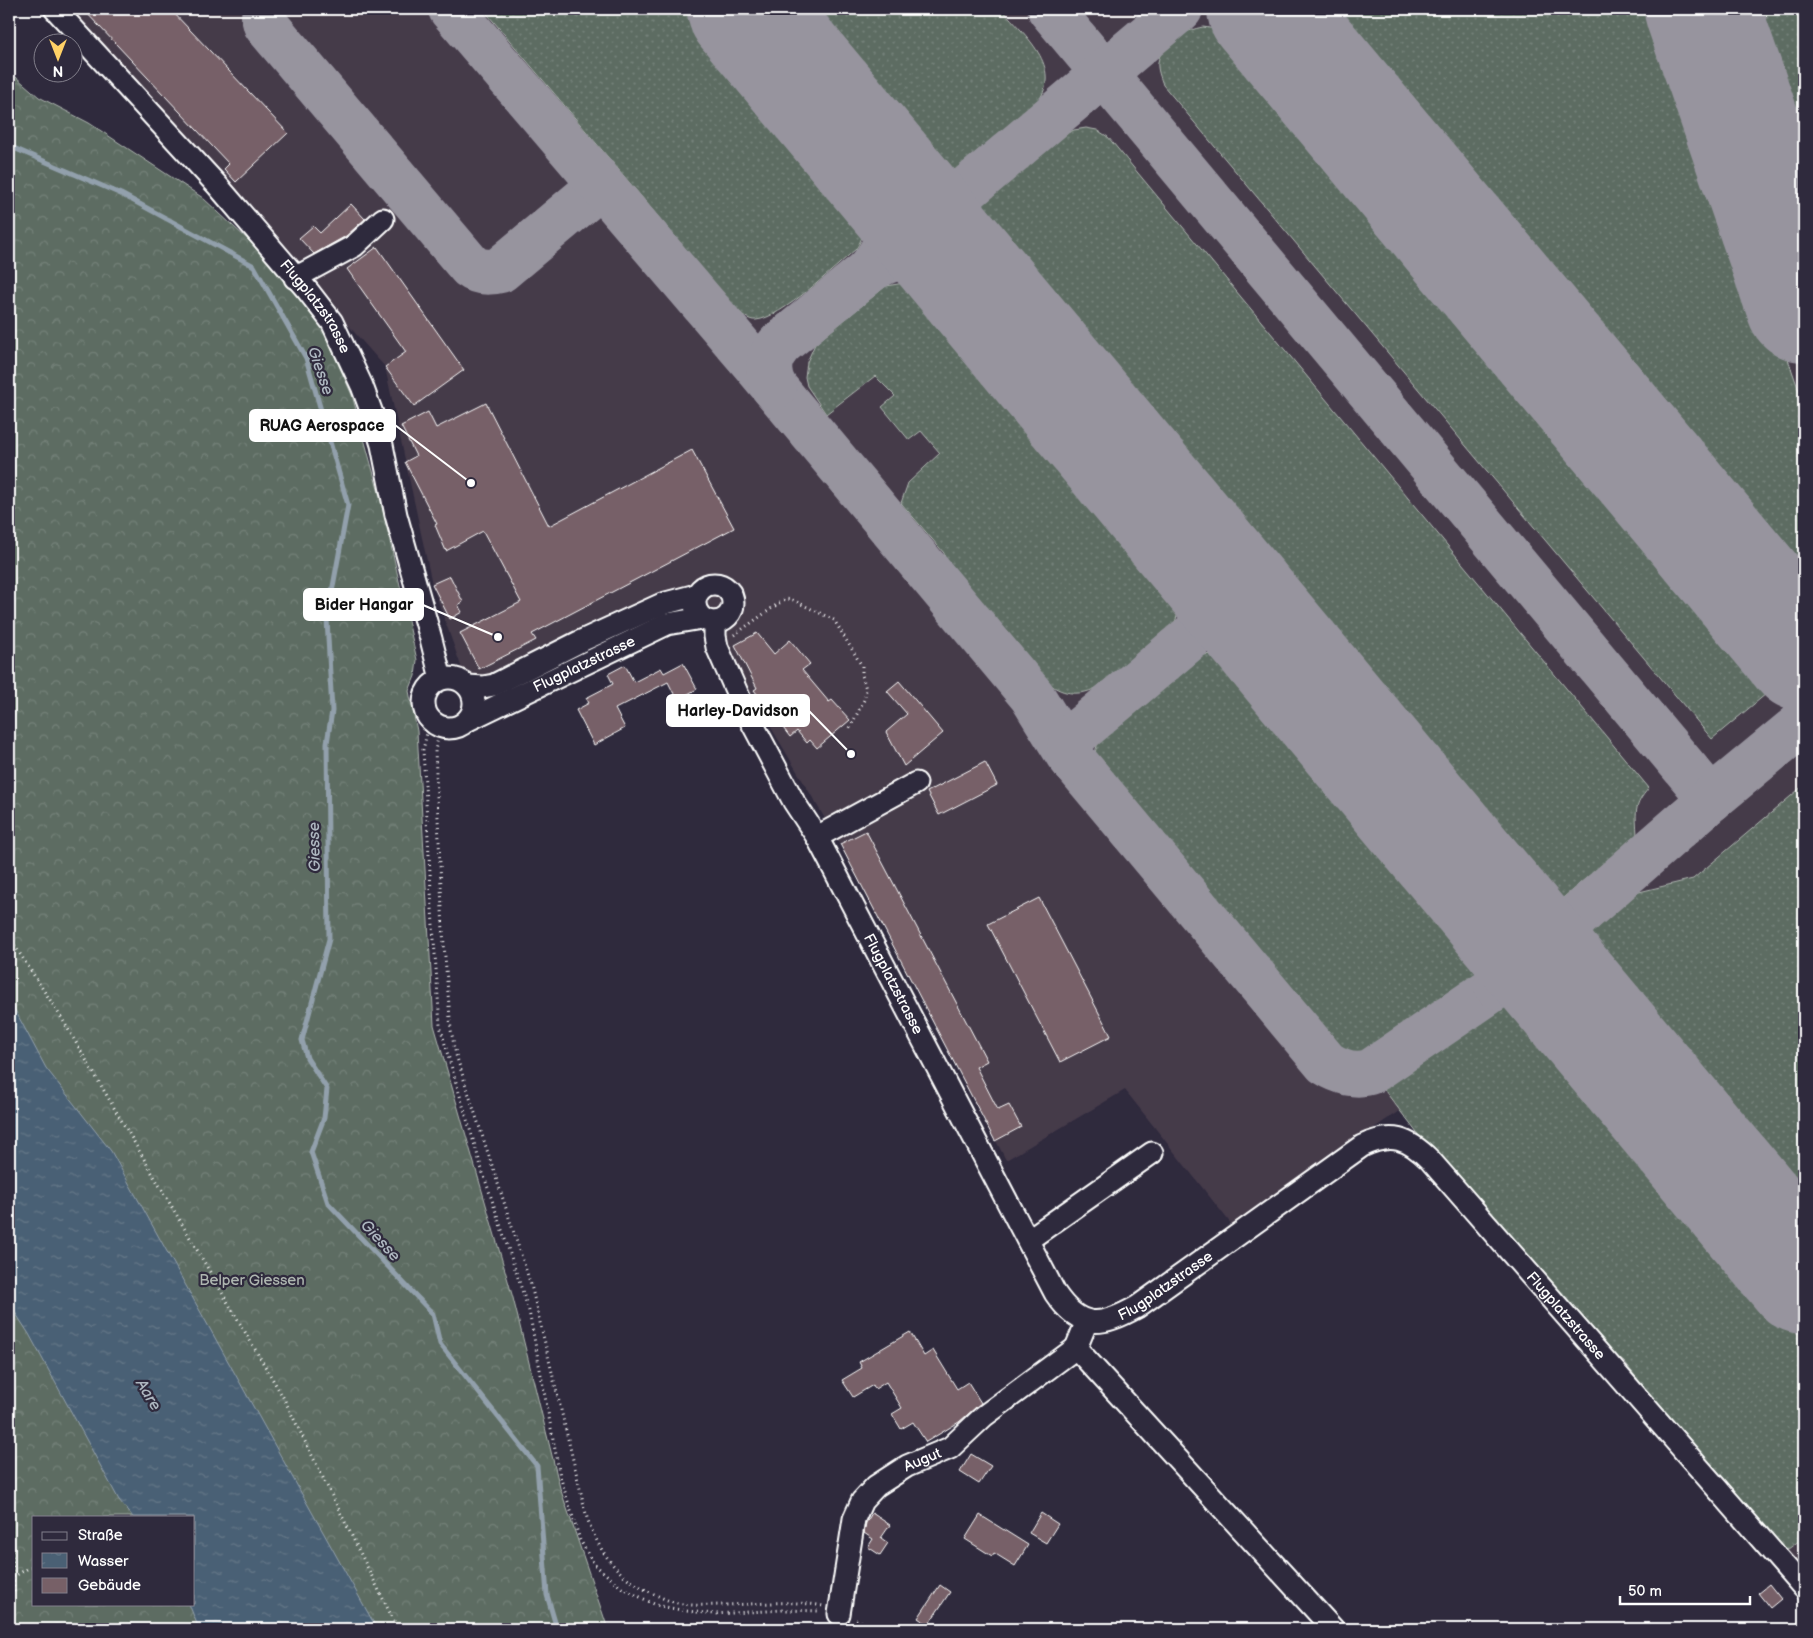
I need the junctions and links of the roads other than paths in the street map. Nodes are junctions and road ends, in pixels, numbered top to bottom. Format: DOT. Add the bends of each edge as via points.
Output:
graph roads {
  1 [pos="55,9"];
  2 [pos="383,219"];
  3 [pos="295,278"];
  4 [pos="696,595"];
  5 [pos="709,620"];
  6 [pos="441,679"];
  7 [pos="468,686"];
  8 [pos="468,720"];
  9 [pos="916,782"];
  10 [pos="817,837"];
  11 [pos="1152,1153"];
  12 [pos="1028,1240"];
  13 [pos="1088,1321"];
  14 [pos="1076,1348"];
  15 [pos="1804,1588"];
  16 [pos="839,1614"];
  17 [pos="1333,1629"];
  1 -- 3 [label="street, Flugplatzstrasse" via="218,186"];
  2 -- 3 [label="street" via="354,246"];
  3 -- 6 [label="street, Flugplatzstrasse" via="332,322 373,416"];
  4 -- 5 [label="street" via="697,611"];
  4 -- 5 [label="street" via="708,584 717,583 730,591 734,604 727,618"];
  4 -- 7 [label="street, Flugplatzstrasse" via="662,604 494,685"];
  5 -- 8 [label="street, Flugplatzstrasse" via="667,624"];
  5 -- 10 [label="street, Flugplatzstrasse" via="717,647 748,715 794,802"];
  6 -- 7 [label="street" via="454,678"];
  6 -- 8 [label="street" via="431,685 424,698 426,714 435,724 455,728"];
  7 -- 8 [label="street" via="474,703"];
  9 -- 10 [label="street"];
  10 -- 12 [label="street, Flugplatzstrasse"];
  11 -- 12 [label="street"];
  12 -- 13 [label="street, Flugplatzstrasse" via="1062,1304"];
  13 -- 14 [label="street"];
  13 -- 15 [label="street, Flugplatzstrasse" via="1102,1322 1137,1307 1362,1146 1389,1138 1407,1141 1430,1160"];
  14 -- 16 [label="street, Augut" via="984,1416 950,1448 907,1466 876,1486 862,1501 854,1519"];
  14 -- 17 [label="street"];
}
